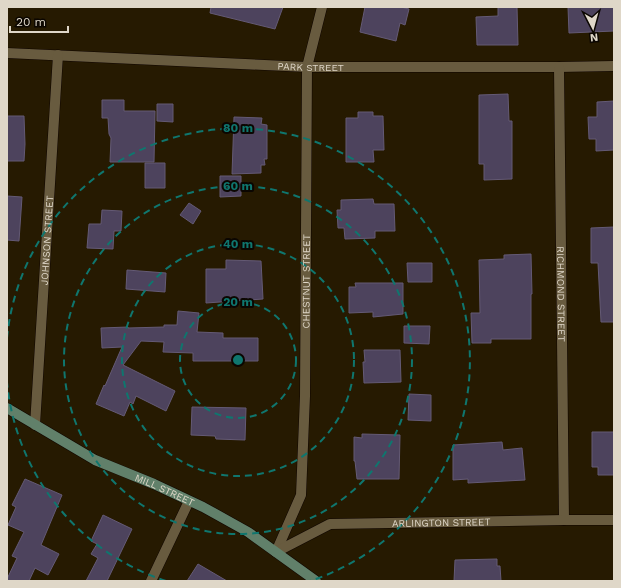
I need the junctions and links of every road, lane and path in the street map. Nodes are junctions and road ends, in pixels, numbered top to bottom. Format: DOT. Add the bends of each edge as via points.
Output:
graph roads {
  1 [pos="322,7"];
  2 [pos="7,53"];
  3 [pos="58,55"];
  4 [pos="614,66"];
  5 [pos="307,67"];
  6 [pos="559,67"];
  7 [pos="7,408"];
  8 [pos="35,425"];
  9 [pos="189,501"];
  10 [pos="564,520"];
  11 [pos="614,520"];
  12 [pos="276,552"];
  13 [pos="151,581"];
  14 [pos="316,581"];
  1 -- 5 [label="street, CHESTNUT STREET"];
  2 -- 3 [label="street, PARK STREET"];
  3 -- 5 [label="street, PARK STREET"];
  3 -- 8 [label="street, JOHNSON STREET"];
  4 -- 6 [label="street, PARK STREET"];
  5 -- 6 [label="street, PARK STREET"];
  5 -- 12 [label="street, CHESTNUT STREET" via="305,396 301,495"];
  6 -- 10 [label="street, RICHMOND STREET"];
  7 -- 8 [label="main road, MILL STREET"];
  8 -- 9 [label="main road, MILL STREET" via="95,460"];
  9 -- 12 [label="main road, MILL STREET" via="248,532"];
  9 -- 13 [label="street"];
  10 -- 11 [label="street, ARLINGTON STREET"];
  10 -- 12 [label="street, ARLINGTON STREET" via="330,524"];
  12 -- 14 [label="main road, MILL STREET"];
}
